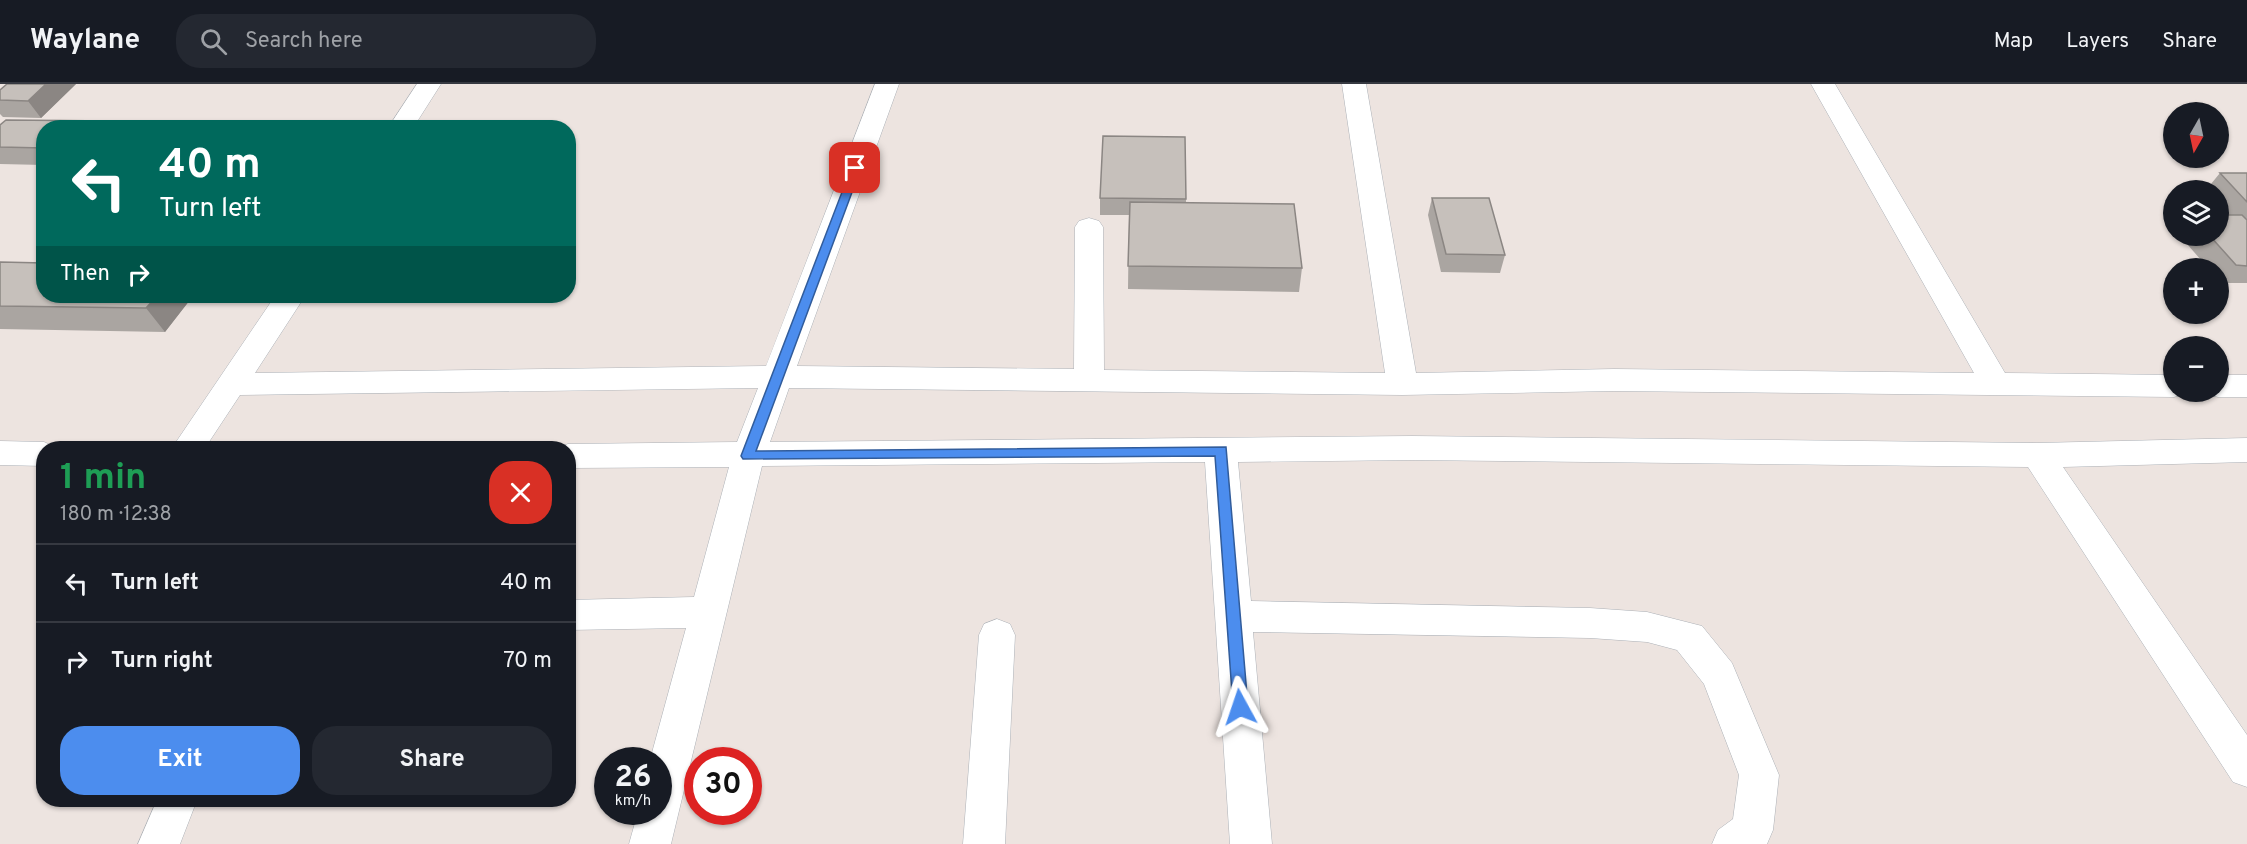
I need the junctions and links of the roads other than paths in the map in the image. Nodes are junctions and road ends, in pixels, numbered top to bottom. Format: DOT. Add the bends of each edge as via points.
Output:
graph roads {
  1 [pos="429,84"];
  2 [pos="887,84"];
  3 [pos="1354,84"];
  4 [pos="1822,84"];
  5 [pos="405,120"];
  6 [pos="1089,227"];
  7 [pos="285,303"];
  8 [pos="777,377"];
  9 [pos="1089,381"];
  10 [pos="231,384"];
  11 [pos="1402,384"];
  12 [pos="1996,385"];
  13 [pos="2163,386"];
  14 [pos="2229,386"];
  15 [pos="2247,386"];
  16 [pos="193,441"];
  17 [pos="2247,450"];
  18 [pos="1221,451"];
  19 [pos="0,453"];
  20 [pos="36,454"];
  21 [pos="2037,455"];
  22 [pos="576,456"];
  23 [pos="747,456"];
  24 [pos="708,612"];
  25 [pos="576,615"];
  26 [pos="1233,616"];
  27 [pos="997,635"];
  28 [pos="2240,748"];
  29 [pos="672,755"];
  30 [pos="174,807"];
  31 [pos="654,825"];
  32 [pos="159,844"];
  33 [pos="650,844"];
  34 [pos="984,844"];
  35 [pos="1251,844"];
  36 [pos="1733,844"];
  1 -- 5 [label="street"];
  2 -- 8 [label="street"];
  3 -- 11 [label="street"];
  4 -- 12 [label="street"];
  6 -- 9 [label="street"];
  7 -- 10 [label="street"];
  8 -- 9 [label="street"];
  8 -- 10 [label="street"];
  8 -- 23 [label="street"];
  9 -- 11 [label="street"];
  10 -- 16 [label="street"];
  11 -- 12 [label="street" via="1614,380"];
  12 -- 13 [label="street"];
  14 -- 15 [label="street"];
  17 -- 21 [label="street"];
  18 -- 21 [label="street" via="1412,448"];
  18 -- 23 [label="street"];
  18 -- 26 [label="street"];
  19 -- 20 [label="street"];
  21 -- 28 [label="street"];
  22 -- 23 [label="street"];
  23 -- 24 [label="street"];
  24 -- 25 [label="street"];
  24 -- 29 [label="street"];
  26 -- 35 [label="street"];
  26 -- 36 [label="street" via="1590,623 1647,627 1689,638 1719,675 1759,776 1752,830"];
  27 -- 34 [label="street"];
  30 -- 32 [label="street"];
  31 -- 33 [label="street"];
}
